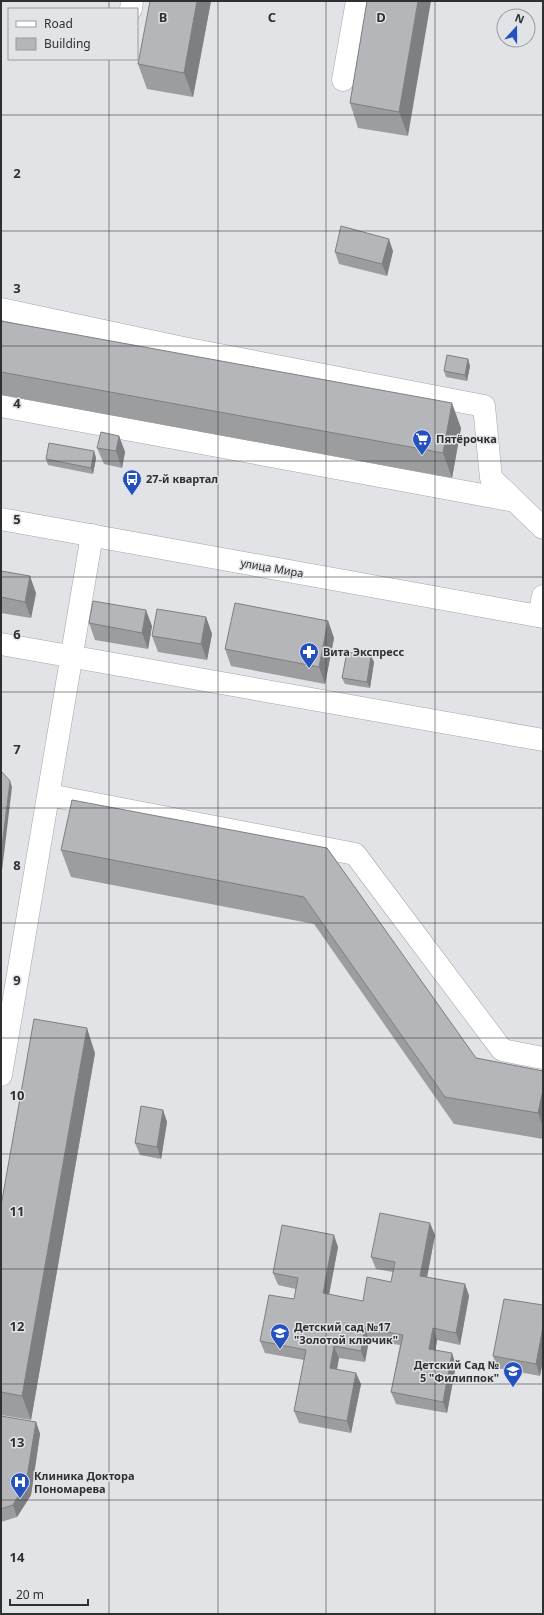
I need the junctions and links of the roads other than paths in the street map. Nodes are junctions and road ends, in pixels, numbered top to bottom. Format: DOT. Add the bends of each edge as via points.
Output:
graph roads {
  1 [pos="357,1"];
  2 [pos="343,80"];
  3 [pos="1,309"];
  4 [pos="1,406"];
  5 [pos="514,501"];
  6 [pos="1,519"];
  7 [pos="543,528"];
  8 [pos="92,536"];
  9 [pos="542,610"];
  10 [pos="1,644"];
  11 [pos="72,657"];
  12 [pos="543,740"];
  13 [pos="49,795"];
  14 [pos="4,1046"];
  15 [pos="543,1058"];
  16 [pos="1,1074"];
  1 -- 2 [label="main road"];
  3 -- 5 [label="main road" via="181,358 484,406 491,478"];
  4 -- 5 [label="main road" via="166,431"];
  5 -- 7 [label="main road"];
  6 -- 8 [label="main road, улица Мира"];
  8 -- 9 [label="main road, улица Мира"];
  8 -- 11 [label="main road"];
  10 -- 11 [label="main road"];
  11 -- 12 [label="main road"];
  11 -- 13 [label="main road"];
  13 -- 14 [label="main road"];
  13 -- 15 [label="main road" via="355,854 502,1050"];
  14 -- 16 [label="main road"];
}
